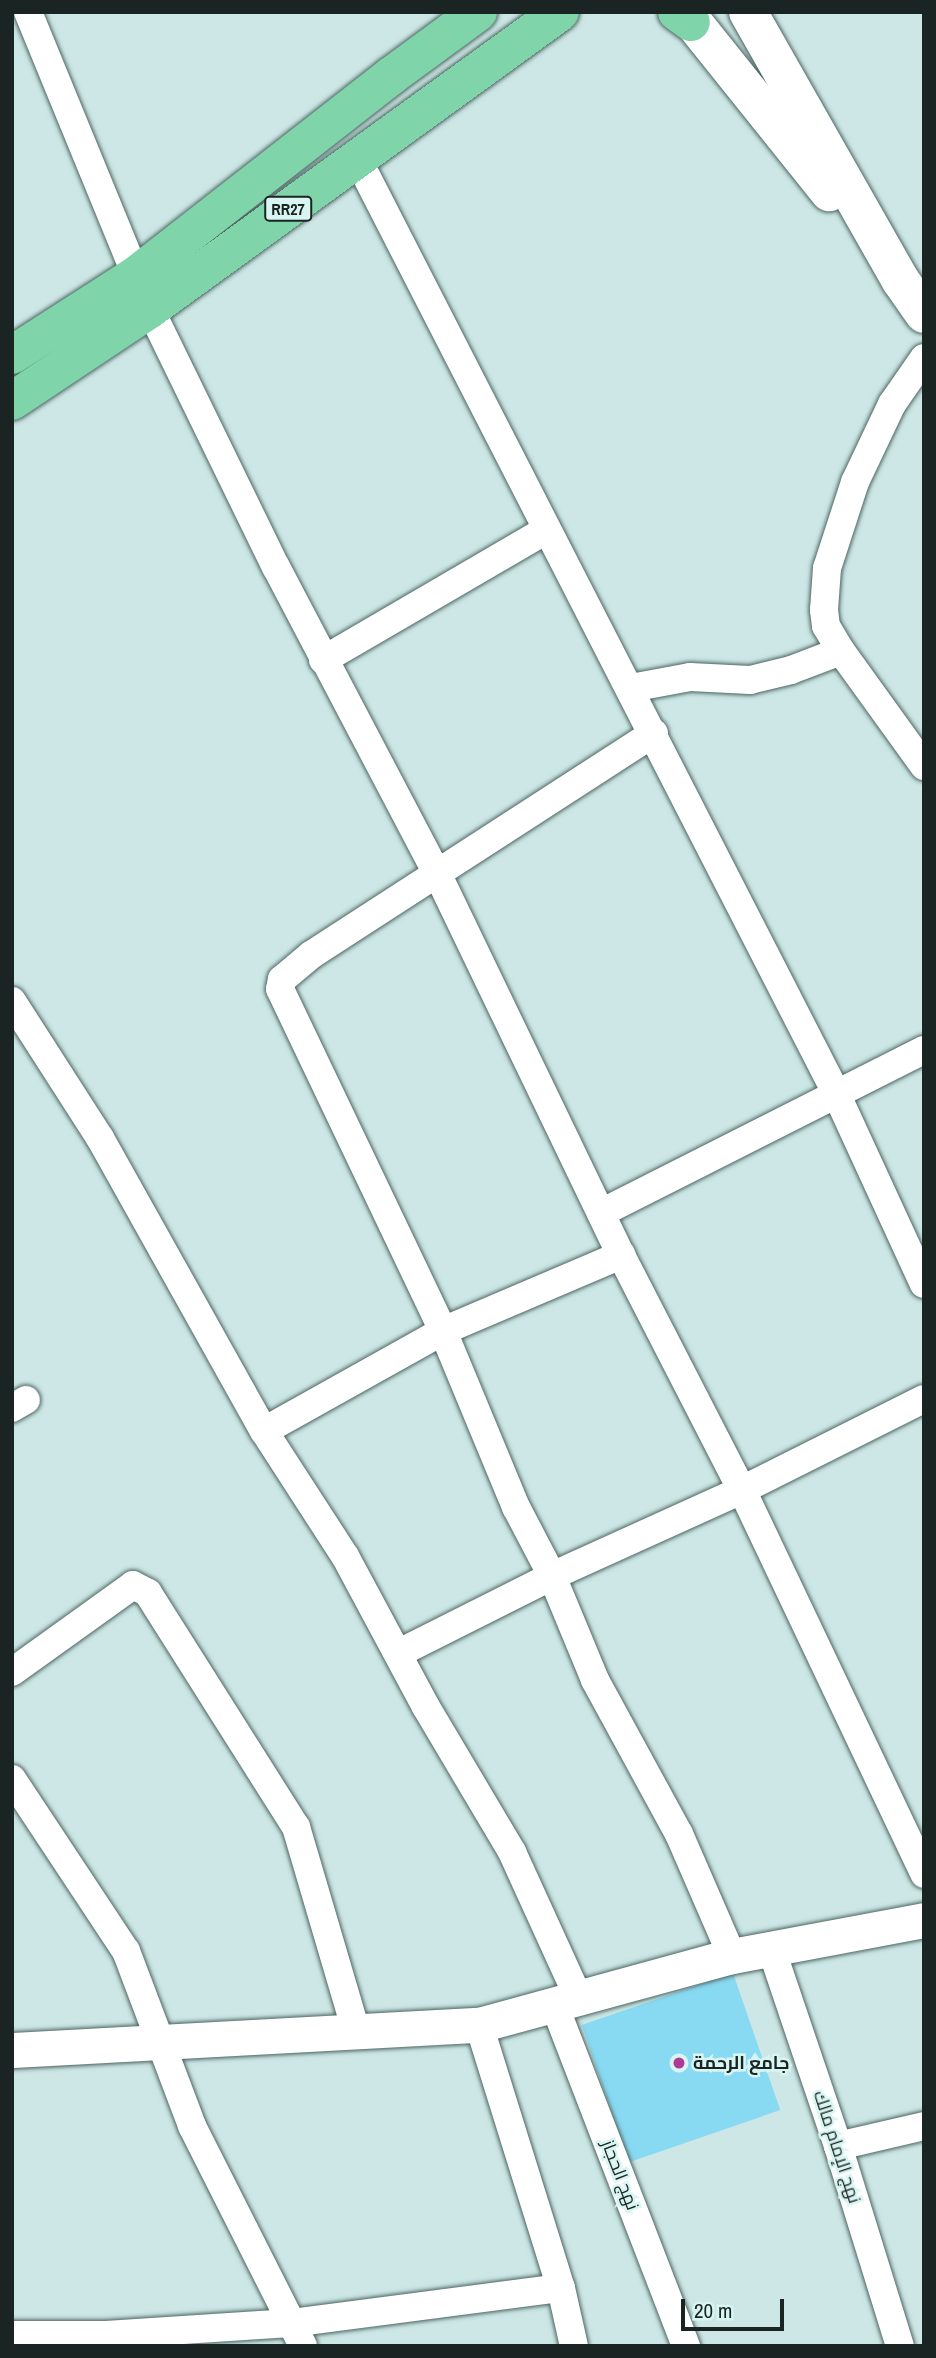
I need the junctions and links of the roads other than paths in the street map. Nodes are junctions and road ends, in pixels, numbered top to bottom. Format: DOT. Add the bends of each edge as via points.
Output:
graph roads {
  1 [pos="28,12"];
  2 [pos="478,12"];
  3 [pos="560,12"];
  4 [pos="748,12"];
  5 [pos="684,15"];
  6 [pos="357,158"];
  7 [pos="901,281"];
  8 [pos="142,293"];
  9 [pos="924,314"];
  10 [pos="12,355"];
  11 [pos="924,358"];
  12 [pos="12,401"];
  13 [pos="546,530"];
  14 [pos="841,651"];
  15 [pos="323,660"];
  16 [pos="631,688"];
  17 [pos="654,733"];
  18 [pos="924,766"];
  19 [pos="438,875"];
  20 [pos="12,1001"];
  21 [pos="924,1050"];
  22 [pos="836,1093"];
  23 [pos="601,1213"];
  24 [pos="621,1255"];
  25 [pos="924,1283"];
  26 [pos="443,1331"];
  27 [pos="924,1399"];
  28 [pos="264,1431"];
  29 [pos="742,1490"];
  30 [pos="552,1576"];
  31 [pos="399,1653"];
  32 [pos="12,1672"];
  33 [pos="12,1779"];
  34 [pos="924,1874"];
  35 [pos="924,1920"];
  36 [pos="771,1948"];
  37 [pos="732,1956"];
  38 [pos="566,2000"];
  39 [pos="480,2025"];
  40 [pos="357,2034"];
  41 [pos="161,2045"];
  42 [pos="12,2050"];
  43 [pos="924,2126"];
  44 [pos="838,2146"];
  45 [pos="561,2288"];
  46 [pos="297,2334"];
  47 [pos="12,2335"];
  48 [pos="574,2346"];
  49 [pos="686,2346"];
  50 [pos="900,2346"];
  1 -- 8 [label="street"];
  2 -- 8 [label="highway, RR27" via="391,76"];
  3 -- 6 [label="highway, RR27"];
  4 -- 7 [label="main road"];
  5 -- 7 [label="main road"];
  6 -- 8 [label="highway, RR27"];
  6 -- 13 [label="street"];
  7 -- 9 [label="main road"];
  8 -- 10 [label="highway, RR27"];
  8 -- 12 [label="highway, RR27"];
  8 -- 15 [label="street"];
  11 -- 14 [label="street" via="892,404 855,482 827,568 826,626"];
  13 -- 15 [label="street"];
  13 -- 16 [label="street"];
  14 -- 16 [label="street" via="750,680 690,677"];
  14 -- 18 [label="street"];
  15 -- 19 [label="street"];
  16 -- 17 [label="street"];
  17 -- 19 [label="street"];
  17 -- 22 [label="street"];
  19 -- 23 [label="street"];
  19 -- 26 [label="street" via="311,955 282,979 280,989"];
  20 -- 28 [label="street, نهج الحجاز" via="100,1138"];
  21 -- 22 [label="street"];
  22 -- 23 [label="street"];
  22 -- 25 [label="street"];
  23 -- 24 [label="street"];
  24 -- 26 [label="street"];
  24 -- 29 [label="street"];
  26 -- 28 [label="street"];
  26 -- 30 [label="street" via="516,1507"];
  27 -- 29 [label="street"];
  28 -- 31 [label="street, نهج الحجاز" via="345,1556"];
  29 -- 30 [label="street"];
  29 -- 34 [label="street"];
  30 -- 31 [label="street"];
  30 -- 37 [label="street" via="595,1680 679,1834"];
  31 -- 38 [label="street, نهج الحجاز" via="512,1852"];
  32 -- 40 [label="street" via="133,1585 148,1593 296,1827"];
  33 -- 41 [label="street" via="125,1951"];
  35 -- 36 [label="street"];
  36 -- 37 [label="street"];
  36 -- 44 [label="street, نهج الإمام مالك"];
  37 -- 38 [label="street"];
  38 -- 39 [label="street"];
  38 -- 49 [label="street, نهج الحجاز"];
  39 -- 40 [label="street"];
  39 -- 45 [label="street"];
  40 -- 41 [label="street"];
  41 -- 42 [label="street"];
  41 -- 46 [label="street" via="192,2126"];
  43 -- 44 [label="street"];
  44 -- 50 [label="street, نهج الإمام مالك"];
  45 -- 46 [label="street"];
  45 -- 48 [label="street"];
  46 -- 47 [label="street"];
}
